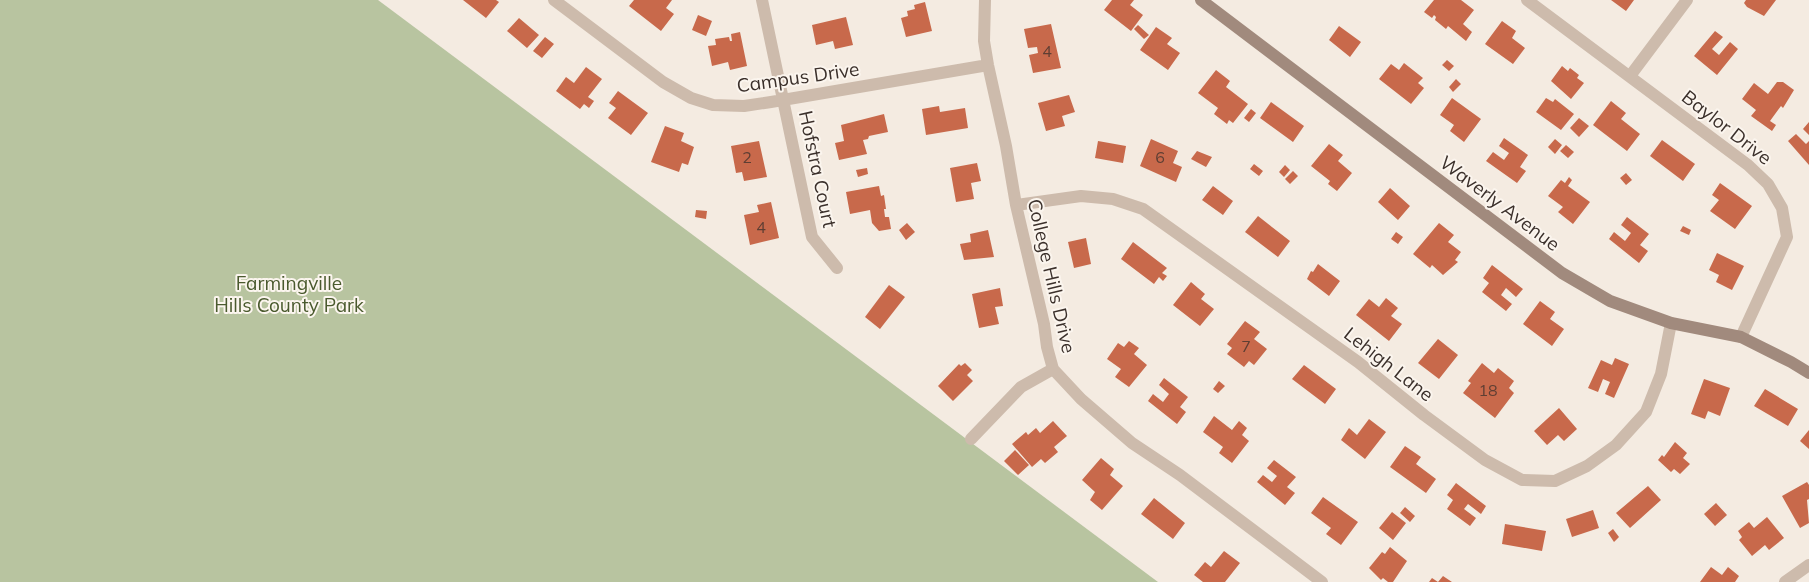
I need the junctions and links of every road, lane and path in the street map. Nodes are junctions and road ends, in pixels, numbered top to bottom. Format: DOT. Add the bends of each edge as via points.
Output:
graph roads {
  1 [pos="554,0"];
  2 [pos="762,0"];
  3 [pos="984,0"];
  4 [pos="1527,0"];
  5 [pos="1687,0"];
  6 [pos="1206,1"];
  7 [pos="988,65"];
  8 [pos="1630,76"];
  9 [pos="784,100"];
  10 [pos="1016,205"];
  11 [pos="836,268"];
  12 [pos="1671,323"];
  13 [pos="1741,337"];
  14 [pos="1053,369"];
  15 [pos="1809,374"];
  16 [pos="971,439"];
  17 [pos="1809,565"];
  18 [pos="1322,582"];
  19 [pos="1784,582"];
  1 -- 9 [label="street, Campus Drive" via="663,82 691,98 713,105 736,106"];
  2 -- 9 [label="street, Hofstra Court"];
  3 -- 7 [label="street, College Hills Drive" via="984,42"];
  4 -- 8 [label="street, Baylor Drive"];
  5 -- 8 [label="street"];
  6 -- 12 [label="street, Waverly Avenue" via="1562,273 1610,301"];
  7 -- 9 [label="street, Campus Drive"];
  7 -- 10 [label="street, College Hills Drive"];
  8 -- 13 [label="street, Baylor Drive" via="1748,165 1768,184 1782,208 1787,238"];
  9 -- 11 [label="street, Hofstra Court" via="812,238"];
  10 -- 12 [label="street, Lehigh Lane" via="1081,196 1113,199 1143,209 1358,362 1485,460 1522,480 1555,480 1587,466 1616,445 1646,412 1661,374"];
  10 -- 14 [label="street, College Hills Drive"];
  12 -- 13 [label="street, Waverly Avenue"];
  13 -- 15 [label="street, Waverly Avenue"];
  14 -- 16 [label="street" via="1022,387"];
  14 -- 18 [label="street, College Hills Drive" via="1081,399 1132,443"];
  17 -- 19 [label="street"];
}
